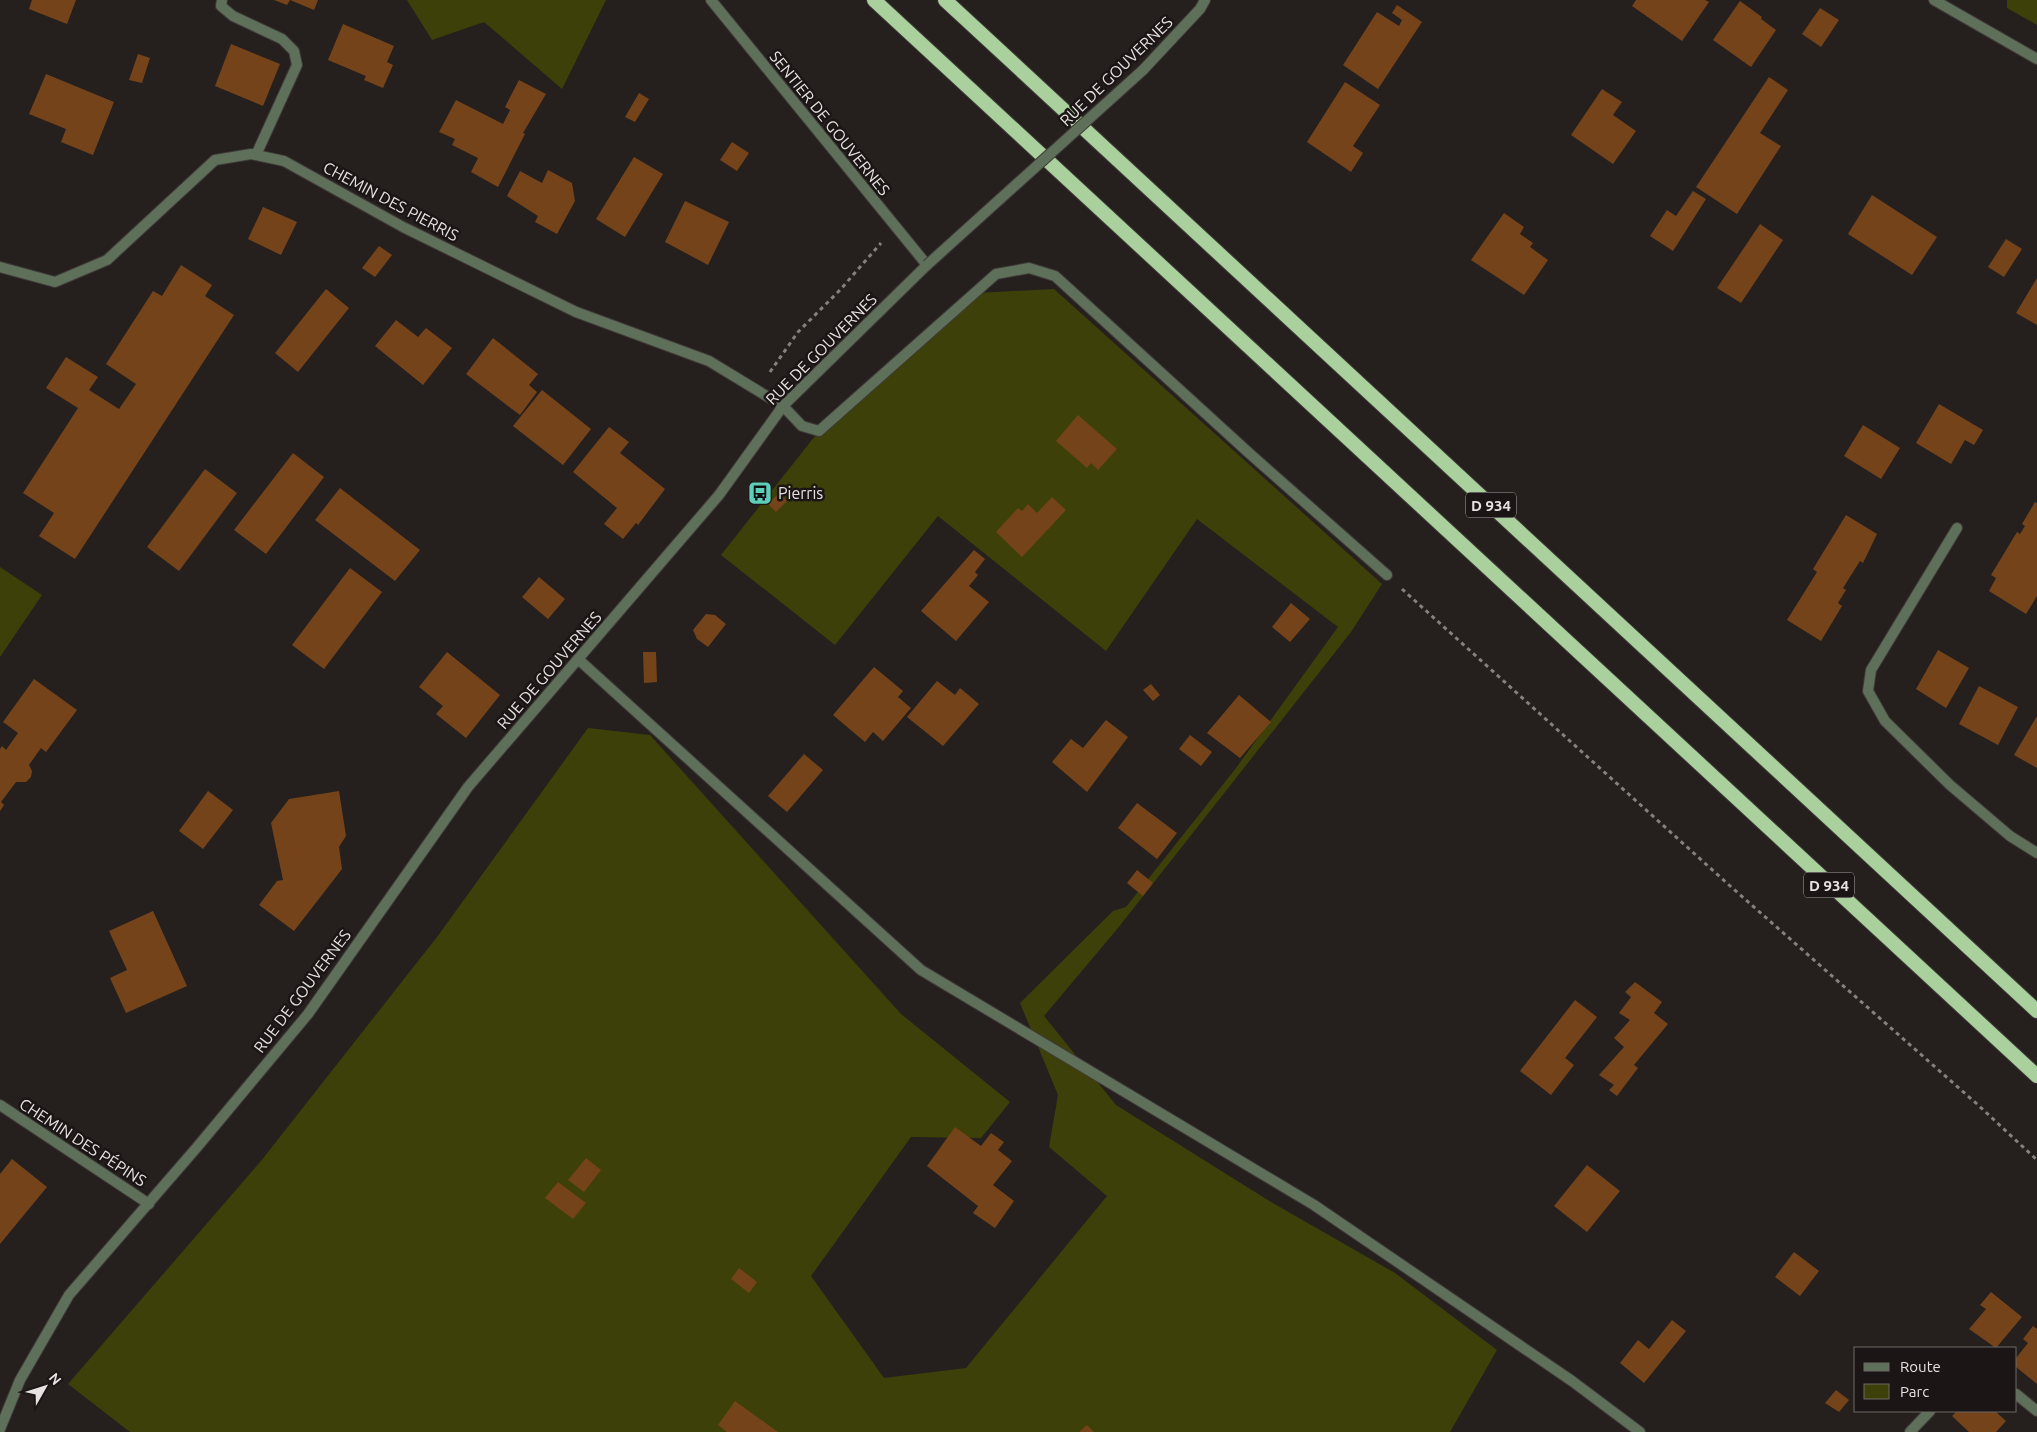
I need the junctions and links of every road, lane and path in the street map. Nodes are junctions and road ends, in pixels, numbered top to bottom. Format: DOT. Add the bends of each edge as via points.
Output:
graph roads {
  1 [pos="222,0"];
  2 [pos="711,0"];
  3 [pos="874,0"];
  4 [pos="944,0"];
  5 [pos="1205,0"];
  6 [pos="1934,0"];
  7 [pos="2037,59"];
  8 [pos="256,155"];
  9 [pos="894,227"];
  10 [pos="927,265"];
  11 [pos="0,267"];
  12 [pos="783,406"];
  13 [pos="1958,528"];
  14 [pos="1386,575"];
  15 [pos="578,659"];
  16 [pos="2037,853"];
  17 [pos="2037,1011"];
  18 [pos="2037,1076"];
  19 [pos="0,1106"];
  20 [pos="2037,1160"];
  21 [pos="149,1204"];
  22 [pos="2017,1395"];
  23 [pos="2037,1410"];
  24 [pos="1929,1412"];
  25 [pos="0,1429"];
  26 [pos="1640,1432"];
  27 [pos="1910,1432"];
  1 -- 8 [label="street" via="221,6 233,16 282,39 294,51 296,65"];
  2 -- 9 [label="street, SENTIER DE GOUVERNES"];
  3 -- 18 [label="highway, D 934"];
  4 -- 17 [label="highway, D 934"];
  5 -- 10 [label="street, RUE DE GOUVERNES, bridge" via="1143,70"];
  6 -- 7 [label="street"];
  8 -- 11 [label="street, CHEMIN DES PIERRIS" via="215,160 107,260 54,282"];
  8 -- 12 [label="street, CHEMIN DES PIERRIS" via="284,160 403,227 576,312 709,361"];
  9 -- 10 [label="street, SENTIER DE GOUVERNES"];
  9 -- 12 [label="path" via="840,290 798,332 768,375"];
  10 -- 12 [label="street, RUE DE GOUVERNES"];
  12 -- 14 [label="street, CHEMIN DES PIERRIS" via="802,426 819,431 996,274 1029,268 1055,276"];
  12 -- 15 [label="street, RUE DE GOUVERNES" via="719,495"];
  13 -- 16 [label="street" via="1871,670 1868,691 1885,721 1950,785 2010,836"];
  14 -- 20 [label="path"];
  15 -- 21 [label="street, RUE DE GOUVERNES" via="468,787 308,1014"];
  15 -- 26 [label="street" via="921,970 1314,1205 1572,1381"];
  19 -- 21 [label="street, CHEMIN DES PÉPINS"];
  21 -- 25 [label="street, RUE DE GOUVERNES" via="69,1295 20,1380"];
  22 -- 23 [label="street"];
  24 -- 27 [label="street"];
}
